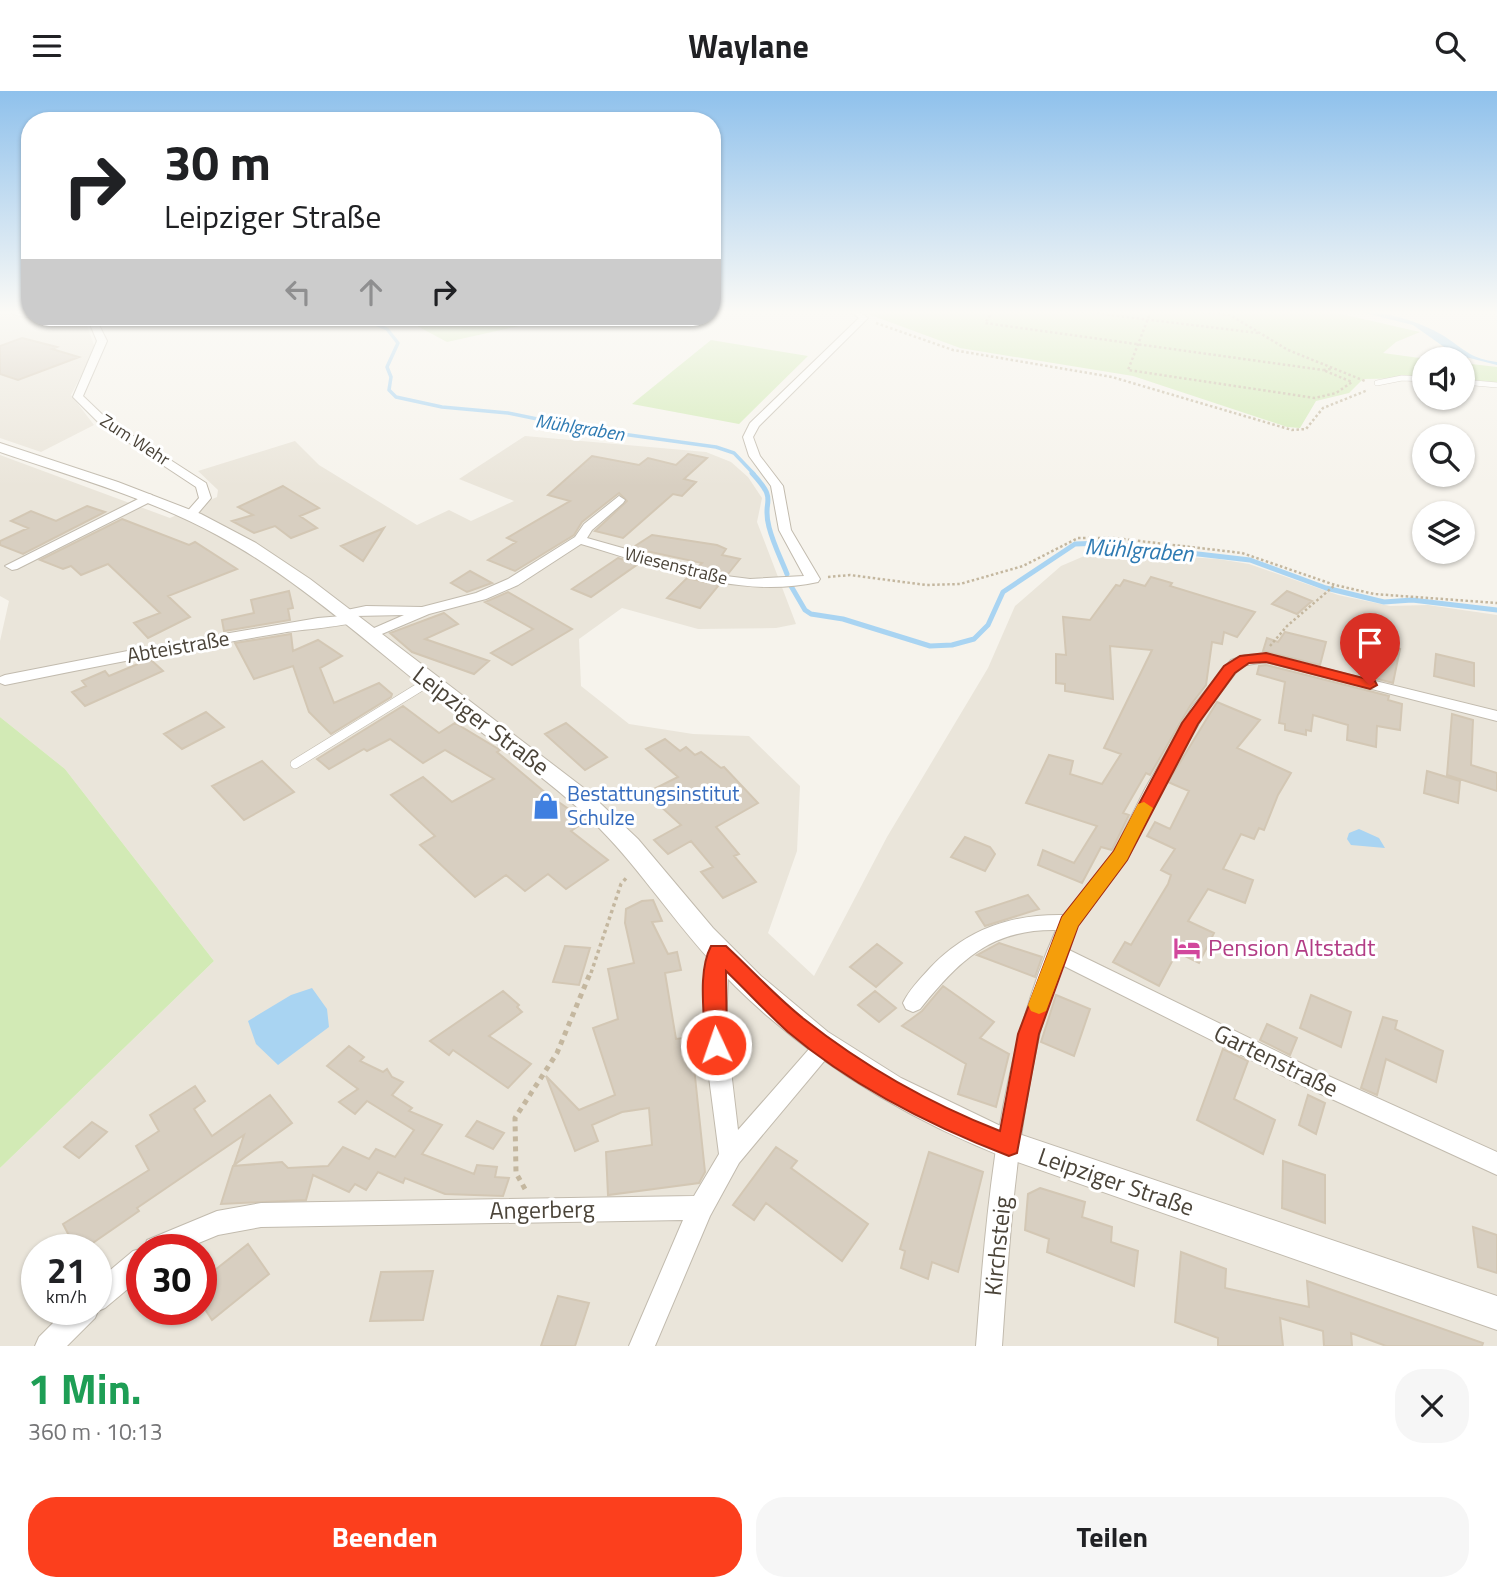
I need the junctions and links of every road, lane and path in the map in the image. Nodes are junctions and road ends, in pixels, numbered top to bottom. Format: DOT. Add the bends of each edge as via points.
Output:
graph roads {
  1 [pos="91,370"];
  2 [pos="811,370"];
  3 [pos="1068,370"];
  4 [pos="1128,370"];
  5 [pos="1320,370"];
  6 [pos="1323,370"];
  7 [pos="1326,370"];
  8 [pos="1333,370"];
  9 [pos="1412,378"];
  10 [pos="1475,382"];
  11 [pos="1377,383"];
  12 [pos="1497,385"];
  13 [pos="0,447"];
  14 [pos="148,498"];
  15 [pos="619,500"];
  16 [pos="190,515"];
  17 [pos="579,540"];
  18 [pos="12,566"];
  19 [pos="813,579"];
  20 [pos="1332,588"];
  21 [pos="1497,603"];
  22 [pos="424,611"];
  23 [pos="355,615"];
  24 [pos="370,635"];
  25 [pos="1266,658"];
  26 [pos="5,680"];
  27 [pos="429,682"];
  28 [pos="1497,716"];
  29 [pos="295,764"];
  30 [pos="643,859"];
  31 [pos="1069,923"];
  32 [pos="719,951"];
  33 [pos="1056,953"];
  34 [pos="912,1003"];
  35 [pos="825,1047"];
  36 [pos="1009,1145"];
  37 [pos="731,1155"];
  38 [pos="1497,1164"];
  39 [pos="701,1208"];
  40 [pos="536,1209"];
  41 [pos="191,1234"];
  42 [pos="126,1274"];
  43 [pos="112,1285"];
  44 [pos="1497,1313"];
  45 [pos="70,1325"];
  46 [pos="48,1346"];
  47 [pos="642,1346"];
  48 [pos="989,1346"];
  1 -- 16 [label="street, Zum Wehr" via="78,397 103,421 202,485 205,498"];
  2 -- 19 [label="street" via="754,425 748,437 755,456 777,486 785,530"];
  3 -- 11 [label="path" via="1112,377 1292,430 1306,429 1323,408"];
  4 -- 6 [label="path" via="1315,398 1336,393 1352,382"];
  5 -- 6 [label="path"];
  6 -- 7 [label="path"];
  8 -- 11 [label="path"];
  9 -- 11 [label="lane"];
  10 -- 12 [label="lane"];
  13 -- 14 [label="street, Leipziger Straße"];
  14 -- 16 [label="street, Leipziger Straße"];
  14 -- 18 [label="street"];
  15 -- 17 [label="street"];
  16 -- 23 [label="street, Leipziger Straße"];
  17 -- 19 [label="street, Wiesenstraße" via="717,579 750,583"];
  17 -- 22 [label="street" via="513,582"];
  19 -- 20 [label="path" via="850,575 926,585 960,584 1023,566 1063,543 1094,537 1242,553"];
  20 -- 21 [label="path"];
  20 -- 25 [label="path" via="1287,626 1266,650"];
  22 -- 23 [label="street"];
  22 -- 24 [label="street"];
  23 -- 24 [label="street, Leipziger Straße"];
  23 -- 26 [label="street, Abteistraße"];
  24 -- 27 [label="street, Leipziger Straße"];
  25 -- 28 [label="street"];
  25 -- 31 [label="street, Kirchsteig" via="1245,659 1229,670 1190,723 1121,855"];
  27 -- 29 [label="lane"];
  27 -- 30 [label="street, Leipziger Straße" via="581,797"];
  30 -- 32 [label="street, Leipziger Straße"];
  30 -- 40 [label="path" via="621,884 582,998 557,1053 515,1118 516,1173"];
  31 -- 33 [label="street, Kirchsteig"];
  31 -- 34 [label="street" via="1037,921 976,940 943,964"];
  32 -- 35 [label="street, Leipziger Straße" via="769,1003"];
  32 -- 37 [label="street" via="714,1023"];
  33 -- 36 [label="street, Kirchsteig" via="1029,1034"];
  33 -- 38 [label="street, Gartenstraße"];
  35 -- 36 [label="street, Leipziger Straße" via="909,1099"];
  35 -- 37 [label="street"];
  36 -- 44 [label="street, Leipziger Straße"];
  36 -- 48 [label="street, Kirchsteig"];
  37 -- 39 [label="street"];
  39 -- 40 [label="street, Angerberg"];
  39 -- 47 [label="street"];
  40 -- 41 [label="street, Angerberg" via="261,1215 217,1223"];
  42 -- 43 [label="street"];
  45 -- 46 [label="street"];
}
